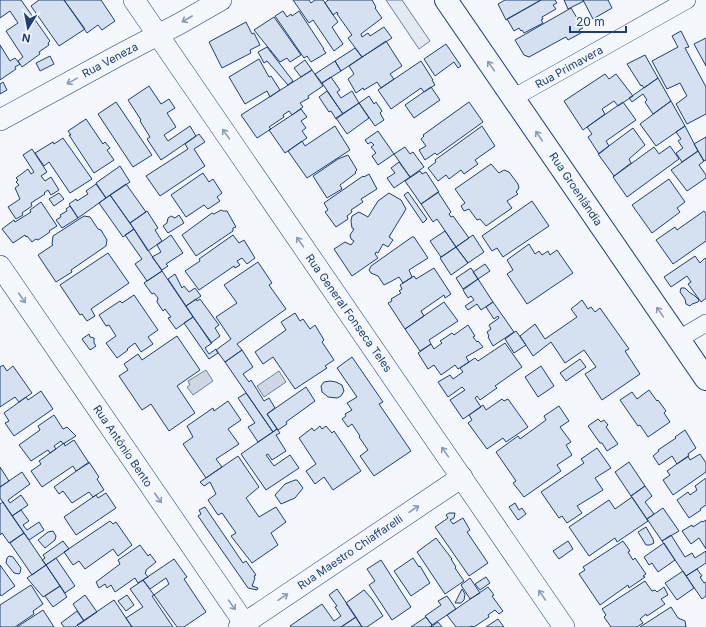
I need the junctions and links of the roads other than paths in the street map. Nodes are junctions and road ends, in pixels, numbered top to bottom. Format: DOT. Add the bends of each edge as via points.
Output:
graph roads {
  1 [pos="134,0"];
  2 [pos="221,0"];
  3 [pos="446,0"];
  4 [pos="688,0"];
  5 [pos="157,35"];
  6 [pos="513,98"];
  7 [pos="0,120"];
  8 [pos="0,266"];
  9 [pos="706,323"];
  10 [pos="678,339"];
  11 [pos="706,379"];
  12 [pos="462,477"];
  13 [pos="243,626"];
  14 [pos="564,627"];
  1 -- 5 [label="street, Rua General Fonseca Teles"];
  2 -- 5 [label="street, Rua Veneza, one-way"];
  6 -- 3 [label="main road, Rua Groenlândia, one-way"];
  4 -- 6 [label="street, Rua Primavera"];
  5 -- 7 [label="street, Rua Veneza, one-way"];
  12 -- 5 [label="street, Rua General Fonseca Teles, one-way"];
  10 -- 6 [label="main road, Rua Groenlândia, one-way"];
  8 -- 13 [label="street, Rua Antônio Bento, one-way"];
  9 -- 10 [label="street"];
  10 -- 11 [label="main road, Rua Groenlândia"];
  13 -- 12 [label="street, Rua Maestro Chiaffarelli, one-way"];
  14 -- 12 [label="street, Rua General Fonseca Teles, one-way"];
}
